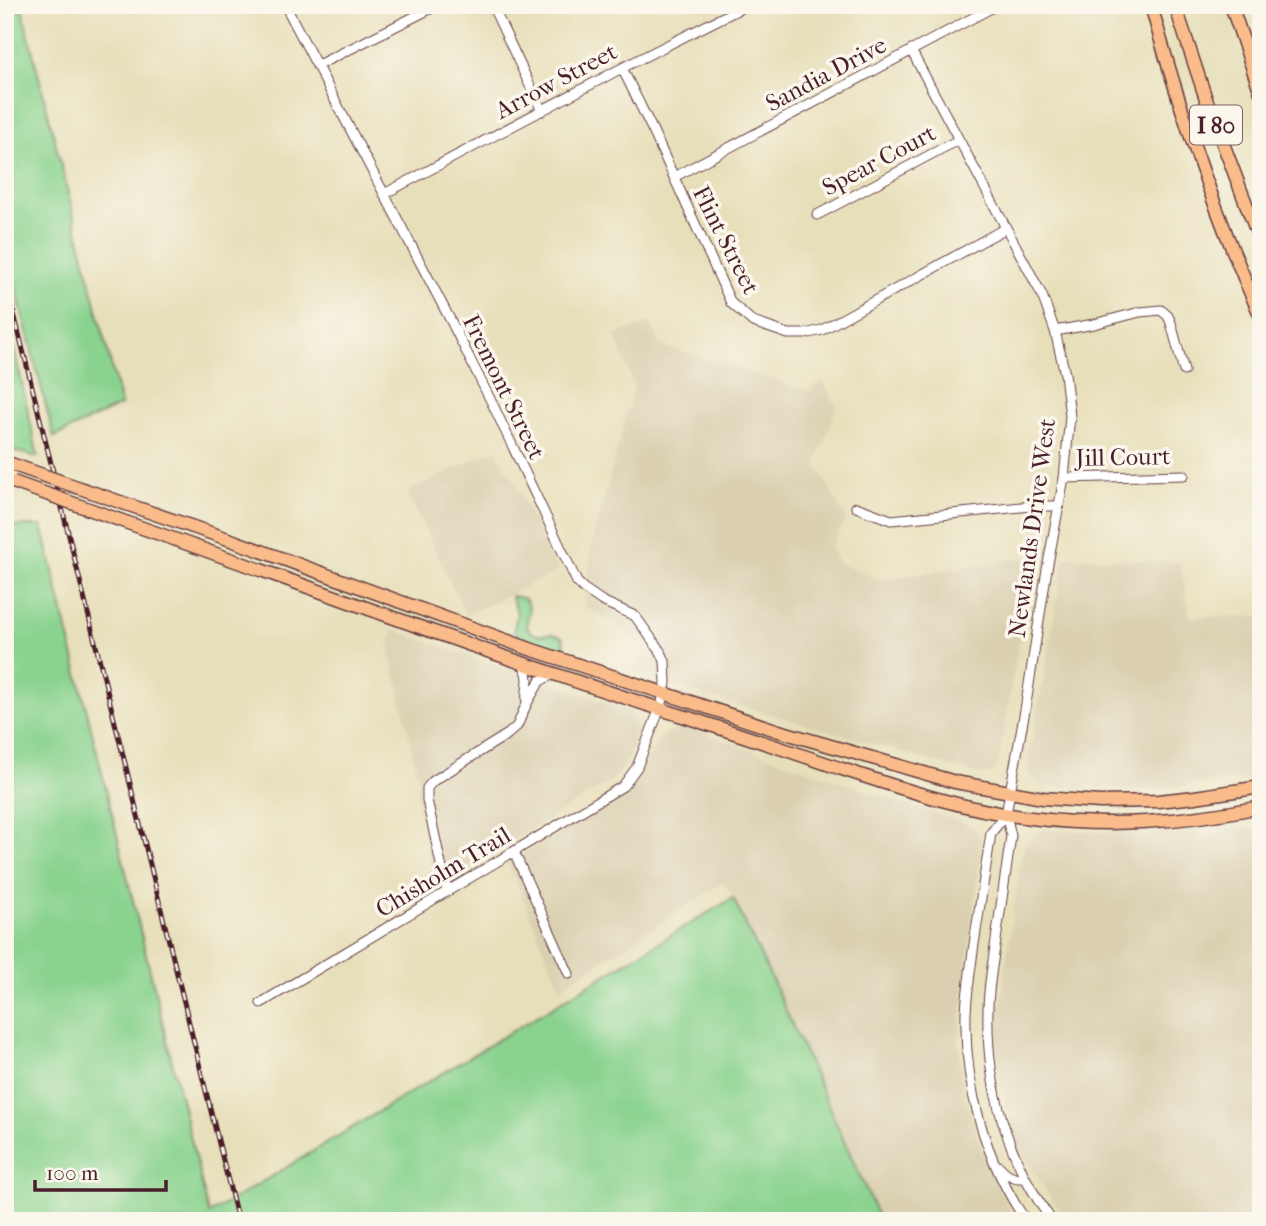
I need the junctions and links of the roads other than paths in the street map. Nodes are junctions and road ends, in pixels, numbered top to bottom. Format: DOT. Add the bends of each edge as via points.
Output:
graph roads {
  1 [pos="285,5"];
  2 [pos="438,5"];
  3 [pos="492,5"];
  4 [pos="747,5"];
  5 [pos="997,5"];
  6 [pos="1151,5"];
  7 [pos="1175,5"];
  8 [pos="1231,5"];
  9 [pos="911,50"];
  10 [pos="318,65"];
  11 [pos="622,68"];
  12 [pos="1261,93"];
  13 [pos="542,111"];
  14 [pos="958,140"];
  15 [pos="674,177"];
  16 [pos="384,194"];
  17 [pos="817,215"];
  18 [pos="1006,228"];
  19 [pos="1261,243"];
  20 [pos="1261,317"];
  21 [pos="1055,331"];
  22 [pos="1184,371"];
  23 [pos="6,463"];
  24 [pos="1184,475"];
  25 [pos="1063,478"];
  26 [pos="8,481"];
  27 [pos="1059,506"];
  28 [pos="856,508"];
  29 [pos="522,663"];
  30 [pos="554,674"];
  31 [pos="665,694"];
  32 [pos="527,703"];
  33 [pos="660,710"];
  34 [pos="637,767"];
  35 [pos="1261,787"];
  36 [pos="1010,793"];
  37 [pos="1261,807"];
  38 [pos="1006,814"];
  39 [pos="514,852"];
  40 [pos="447,891"];
  41 [pos="569,974"];
  42 [pos="261,1003"];
  43 [pos="993,1160"];
  44 [pos="1025,1178"];
  45 [pos="1261,1213"];
  46 [pos="1026,1221"];
  47 [pos="1052,1221"];
  48 [pos="1246,1221"];
  1 -- 10 [label="street, Fremont Street"];
  2 -- 10 [label="street"];
  3 -- 13 [label="street"];
  4 -- 11 [label="street, Arrow Street"];
  5 -- 9 [label="street, Sandia Drive"];
  6 -- 20 [label="highway" via="1206,183"];
  7 -- 19 [label="highway, I 80"];
  8 -- 12 [label="highway, I 80"];
  9 -- 14 [label="street, Newlands Drive West"];
  9 -- 15 [label="street, Sandia Drive"];
  10 -- 16 [label="street, Fremont Street"];
  11 -- 13 [label="street, Arrow Street"];
  11 -- 15 [label="street, Flint Street"];
  13 -- 16 [label="street, Arrow Street"];
  14 -- 17 [label="street, Spear Court"];
  14 -- 18 [label="street, Newlands Drive West"];
  15 -- 18 [label="street, Flint Street" via="731,303 753,322 788,334 822,330"];
  16 -- 31 [label="street, Fremont Street" via="577,582 602,601 635,616 664,661"];
  18 -- 21 [label="street, Newlands Drive West" via="1042,295"];
  21 -- 22 [label="street" via="1161,310 1171,323"];
  21 -- 25 [label="street, Newlands Drive West" via="1070,416"];
  23 -- 31 [label="highway, bridge"];
  24 -- 25 [label="street, Jill Court"];
  25 -- 27 [label="street, Newlands Drive West"];
  26 -- 29 [label="highway, bridge"];
  27 -- 28 [label="street" via="891,520"];
  27 -- 36 [label="street, Newlands Drive West"];
  29 -- 30 [label="highway"];
  29 -- 32 [label="street" via="529,678"];
  30 -- 32 [label="street" via="540,681"];
  30 -- 33 [label="highway"];
  31 -- 33 [label="street, Fremont Street"];
  31 -- 36 [label="highway" via="927,774"];
  32 -- 40 [label="street" via="508,734 427,788"];
  33 -- 34 [label="street, Fremont Street"];
  33 -- 38 [label="highway" via="934,798"];
  34 -- 39 [label="street, Chisholm Trail" via="623,786"];
  35 -- 36 [label="highway" via="1124,802"];
  36 -- 38 [label="street, Newlands Drive West"];
  37 -- 38 [label="highway" via="1137,823"];
  38 -- 43 [label="street" via="991,833 966,1012 971,1086"];
  38 -- 44 [label="street" via="1011,836 988,1008 989,1050 999,1110"];
  39 -- 40 [label="street, Chisholm Trail"];
  39 -- 41 [label="street"];
  40 -- 42 [label="street, Chisholm Trail"];
  43 -- 44 [label="street" via="1014,1178"];
  43 -- 46 [label="street"];
  44 -- 47 [label="street"];
  45 -- 48 [label="street"];
}
